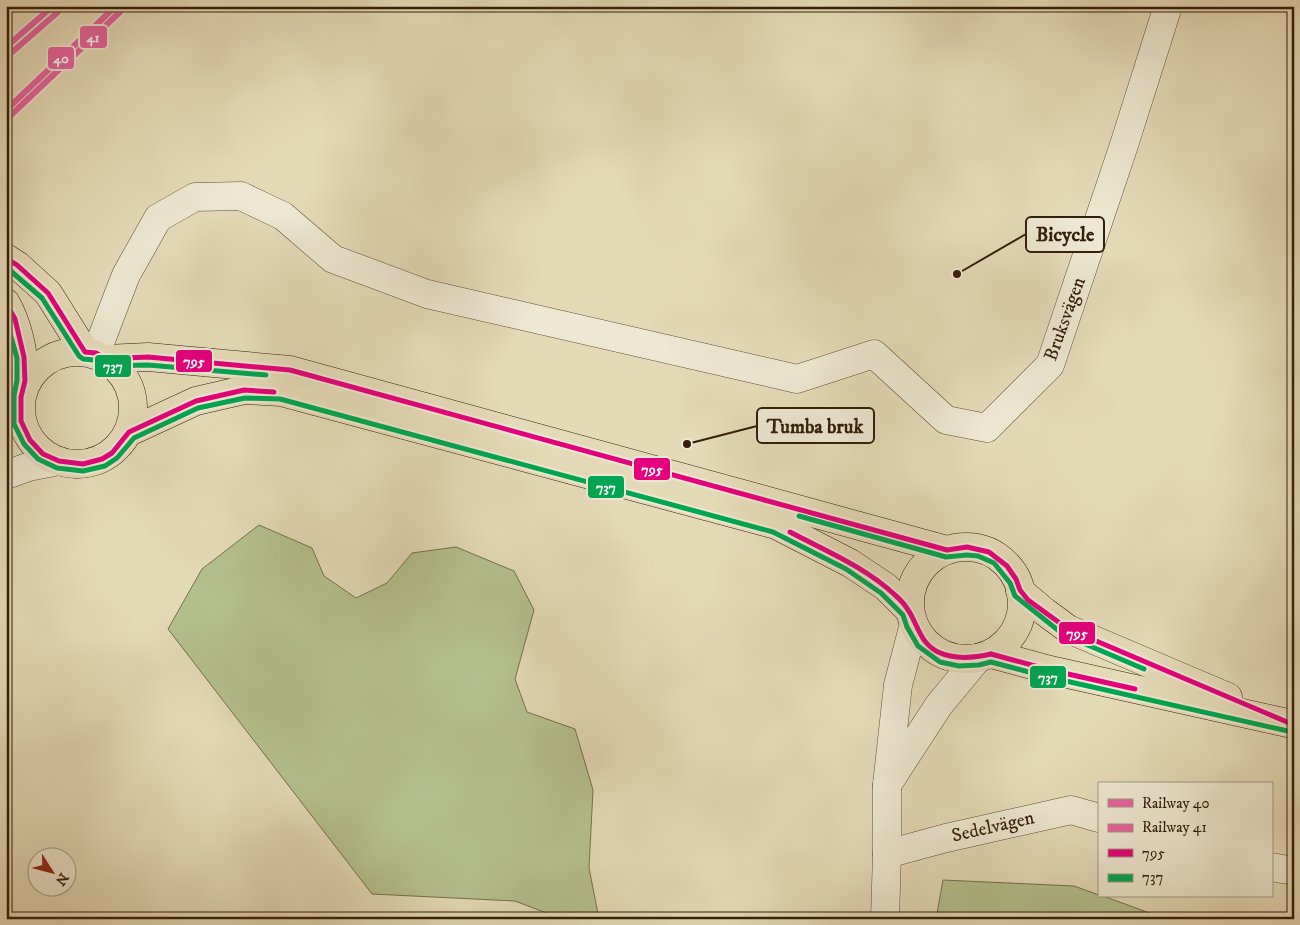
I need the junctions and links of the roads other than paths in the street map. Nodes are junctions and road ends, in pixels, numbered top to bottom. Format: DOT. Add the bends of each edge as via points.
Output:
graph roads {
  1 [pos="1168,6"];
  2 [pos="6,258"];
  3 [pos="6,303"];
  4 [pos="96,355"];
  5 [pos="18,396"];
  6 [pos="129,432"];
  7 [pos="59,461"];
  8 [pos="6,475"];
  9 [pos="947,550"];
  10 [pos="1020,591"];
  11 [pos="912,618"];
  12 [pos="984,656"];
  13 [pos="1293,725"];
  14 [pos="887,785"];
  15 [pos="1098,818"];
  16 [pos="887,854"];
  17 [pos="1272,867"];
  18 [pos="1294,871"];
  19 [pos="885,919"];
  1 -- 4 [label="street, Bruksvägen" via="1050,366 987,428 946,420 874,354 797,379 427,294 333,259 283,216 241,196 195,197 158,218 126,275"];
  2 -- 4 [label="main road" via="48,293"];
  3 -- 5 [label="main road" via="15,319 24,357"];
  4 -- 5 [label="main road" via="65,352 45,362"];
  4 -- 6 [label="main road" via="124,377 130,387 134,406"];
  4 -- 9 [label="main road" via="290,370"];
  5 -- 7 [label="main road" via="22,421 30,440 43,454"];
  6 -- 7 [label="main road" via="112,453 102,459 83,464"];
  6 -- 11 [label="main road" via="196,401 244,390 281,392 776,525 850,563 886,587"];
  7 -- 8 [label="street"];
  9 -- 10 [label="main road" via="967,547 998,557 1016,580"];
  9 -- 11 [label="main road" via="930,560 917,575 911,591"];
  10 -- 12 [label="main road" via="1021,611 1017,626 1004,644"];
  10 -- 13 [label="main road" via="1068,629"];
  11 -- 12 [label="main road" via="924,641 943,655 959,659"];
  11 -- 14 [label="street" via="898,685"];
  12 -- 13 [label="main road"];
  12 -- 14 [label="street" via="939,705"];
  14 -- 16 [label="street"];
  15 -- 16 [label="street, Sedelvägen" via="1071,810"];
  16 -- 19 [label="street"];
  17 -- 18 [label="street"];
}
